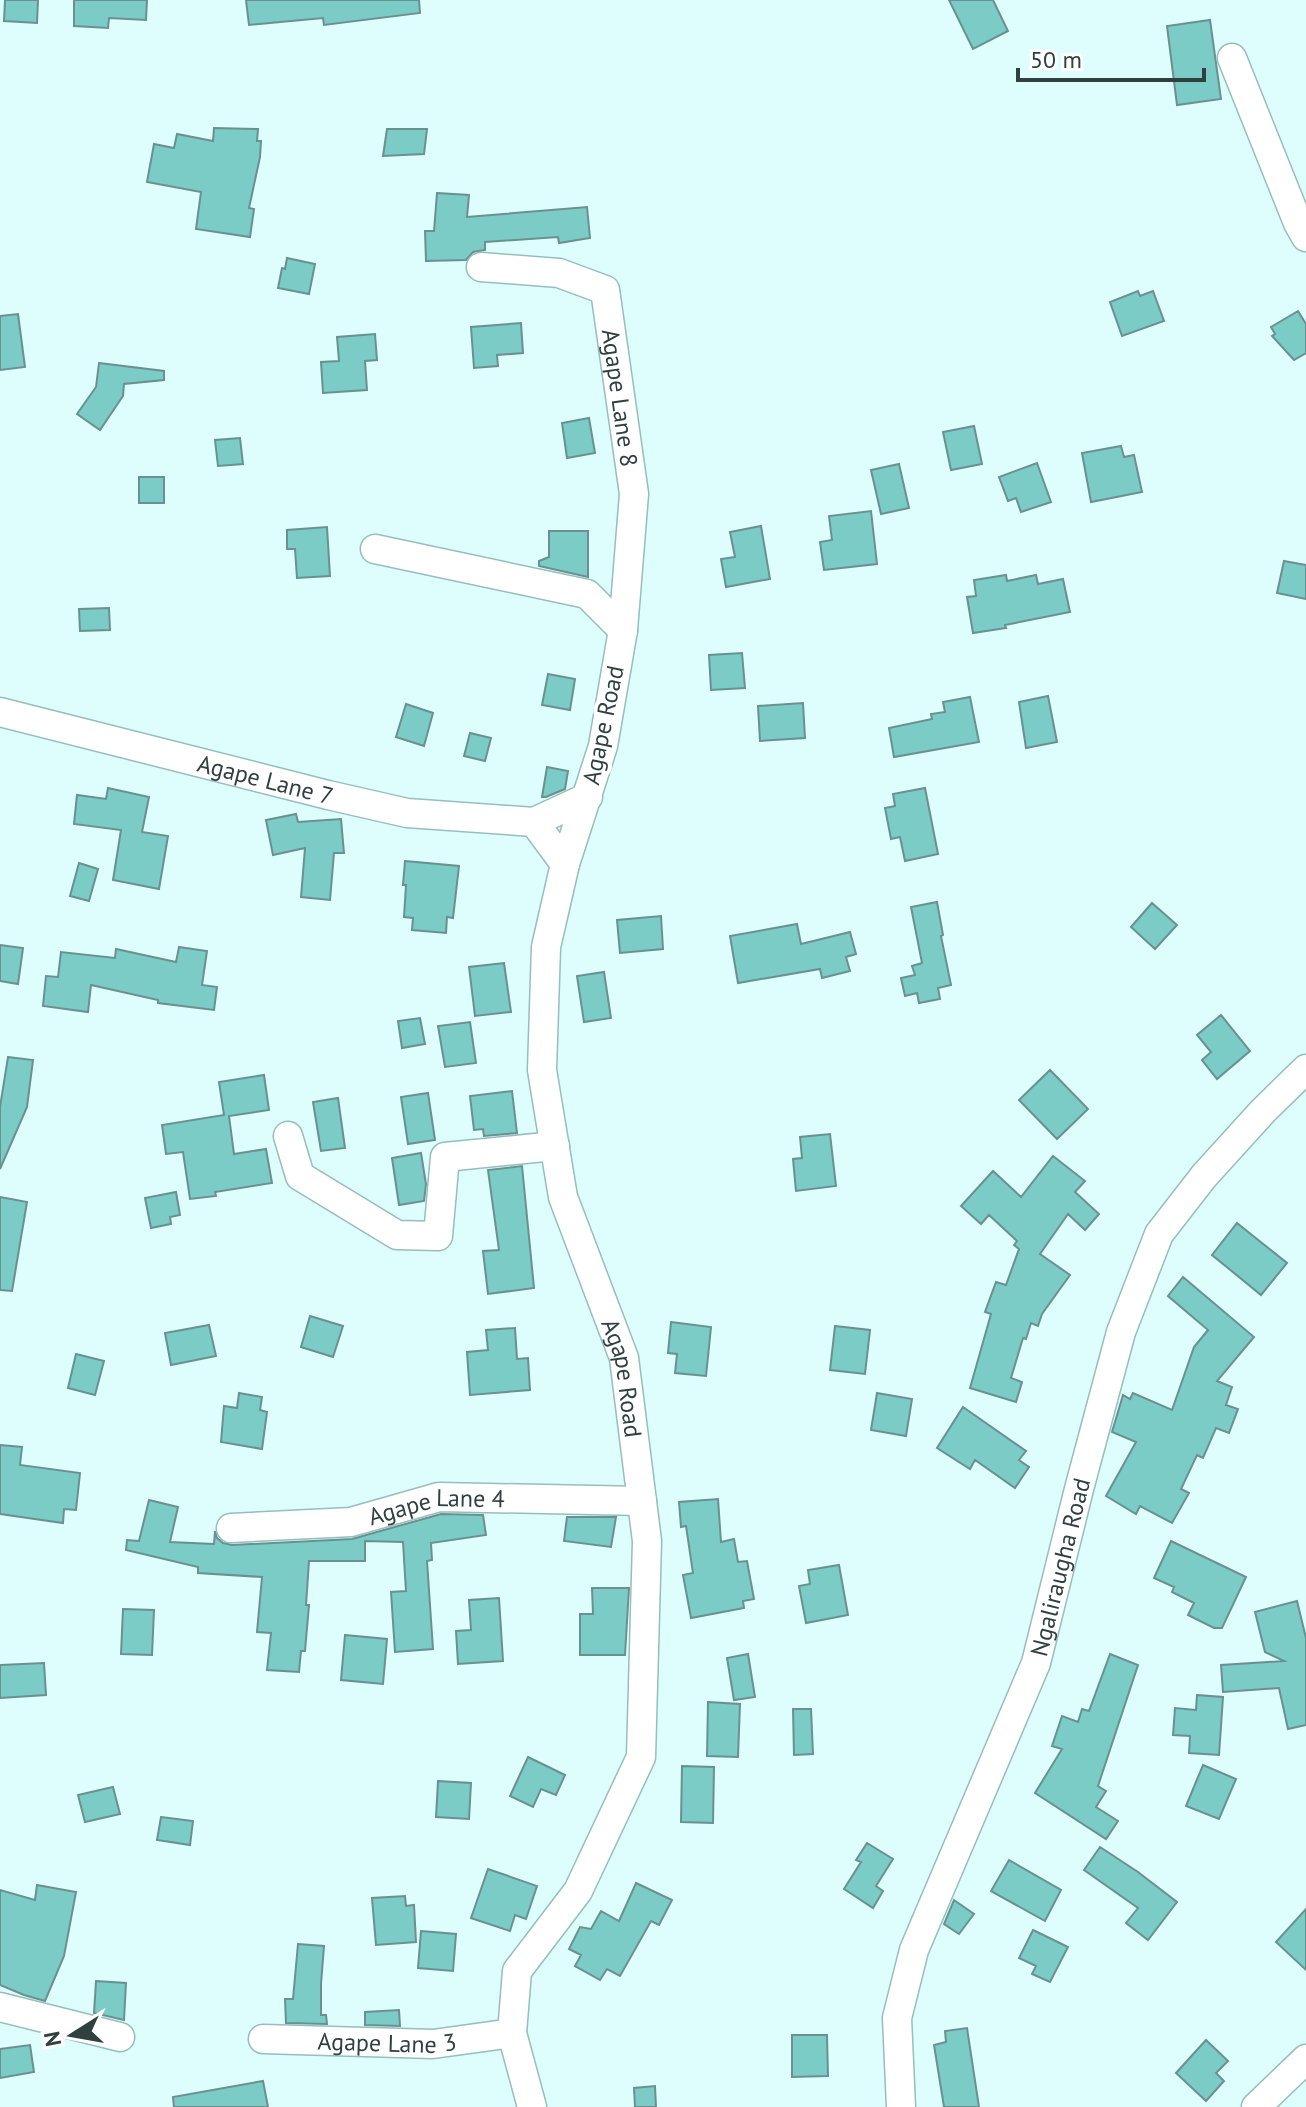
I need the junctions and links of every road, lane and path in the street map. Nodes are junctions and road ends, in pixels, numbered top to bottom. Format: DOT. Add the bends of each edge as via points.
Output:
graph roads {
  1 [pos="1232,58"];
  2 [pos="1306,237"];
  3 [pos="481,267"];
  4 [pos="375,549"];
  5 [pos="623,630"];
  6 [pos="0,712"];
  7 [pos="588,797"];
  8 [pos="534,822"];
  9 [pos="565,864"];
  10 [pos="1306,1069"];
  11 [pos="288,1136"];
  12 [pos="555,1146"];
  13 [pos="642,1501"];
  14 [pos="231,1528"];
  15 [pos="0,2007"];
  16 [pos="512,2033"];
  17 [pos="120,2037"];
  18 [pos="263,2039"];
  19 [pos="1306,2059"];
  20 [pos="532,2107"];
  21 [pos="901,2107"];
  22 [pos="1256,2107"];
  1 -- 2 [label="street"];
  3 -- 5 [label="street, Agape Lane 8" via="559,273 605,290 634,494"];
  4 -- 5 [label="street" via="587,594"];
  5 -- 7 [label="street, Agape Road" via="603,746"];
  6 -- 8 [label="street, Agape Lane 7" via="407,813"];
  7 -- 8 [label="street, Agape Lane 7"];
  7 -- 9 [label="street, Agape Road"];
  8 -- 9 [label="street"];
  9 -- 12 [label="street, Agape Road" via="545,962 542,1070"];
  10 -- 21 [label="street, Ngaliraugha Road" via="1204,1176 1159,1234 1121,1332 1036,1663 914,1950 897,2018"];
  11 -- 12 [label="street" via="300,1176 397,1235 438,1236 445,1157"];
  12 -- 13 [label="street, Agape Road" via="563,1197 624,1358"];
  13 -- 14 [label="street, Agape Lane 4" via="439,1497 351,1522"];
  13 -- 16 [label="street, Agape Road" via="647,1541 641,1757 578,1891 517,1971"];
  15 -- 17 [label="street"];
  16 -- 18 [label="street, Agape Lane 3" via="433,2044"];
  16 -- 20 [label="street, Agape Road"];
  19 -- 22 [label="street"];
}
